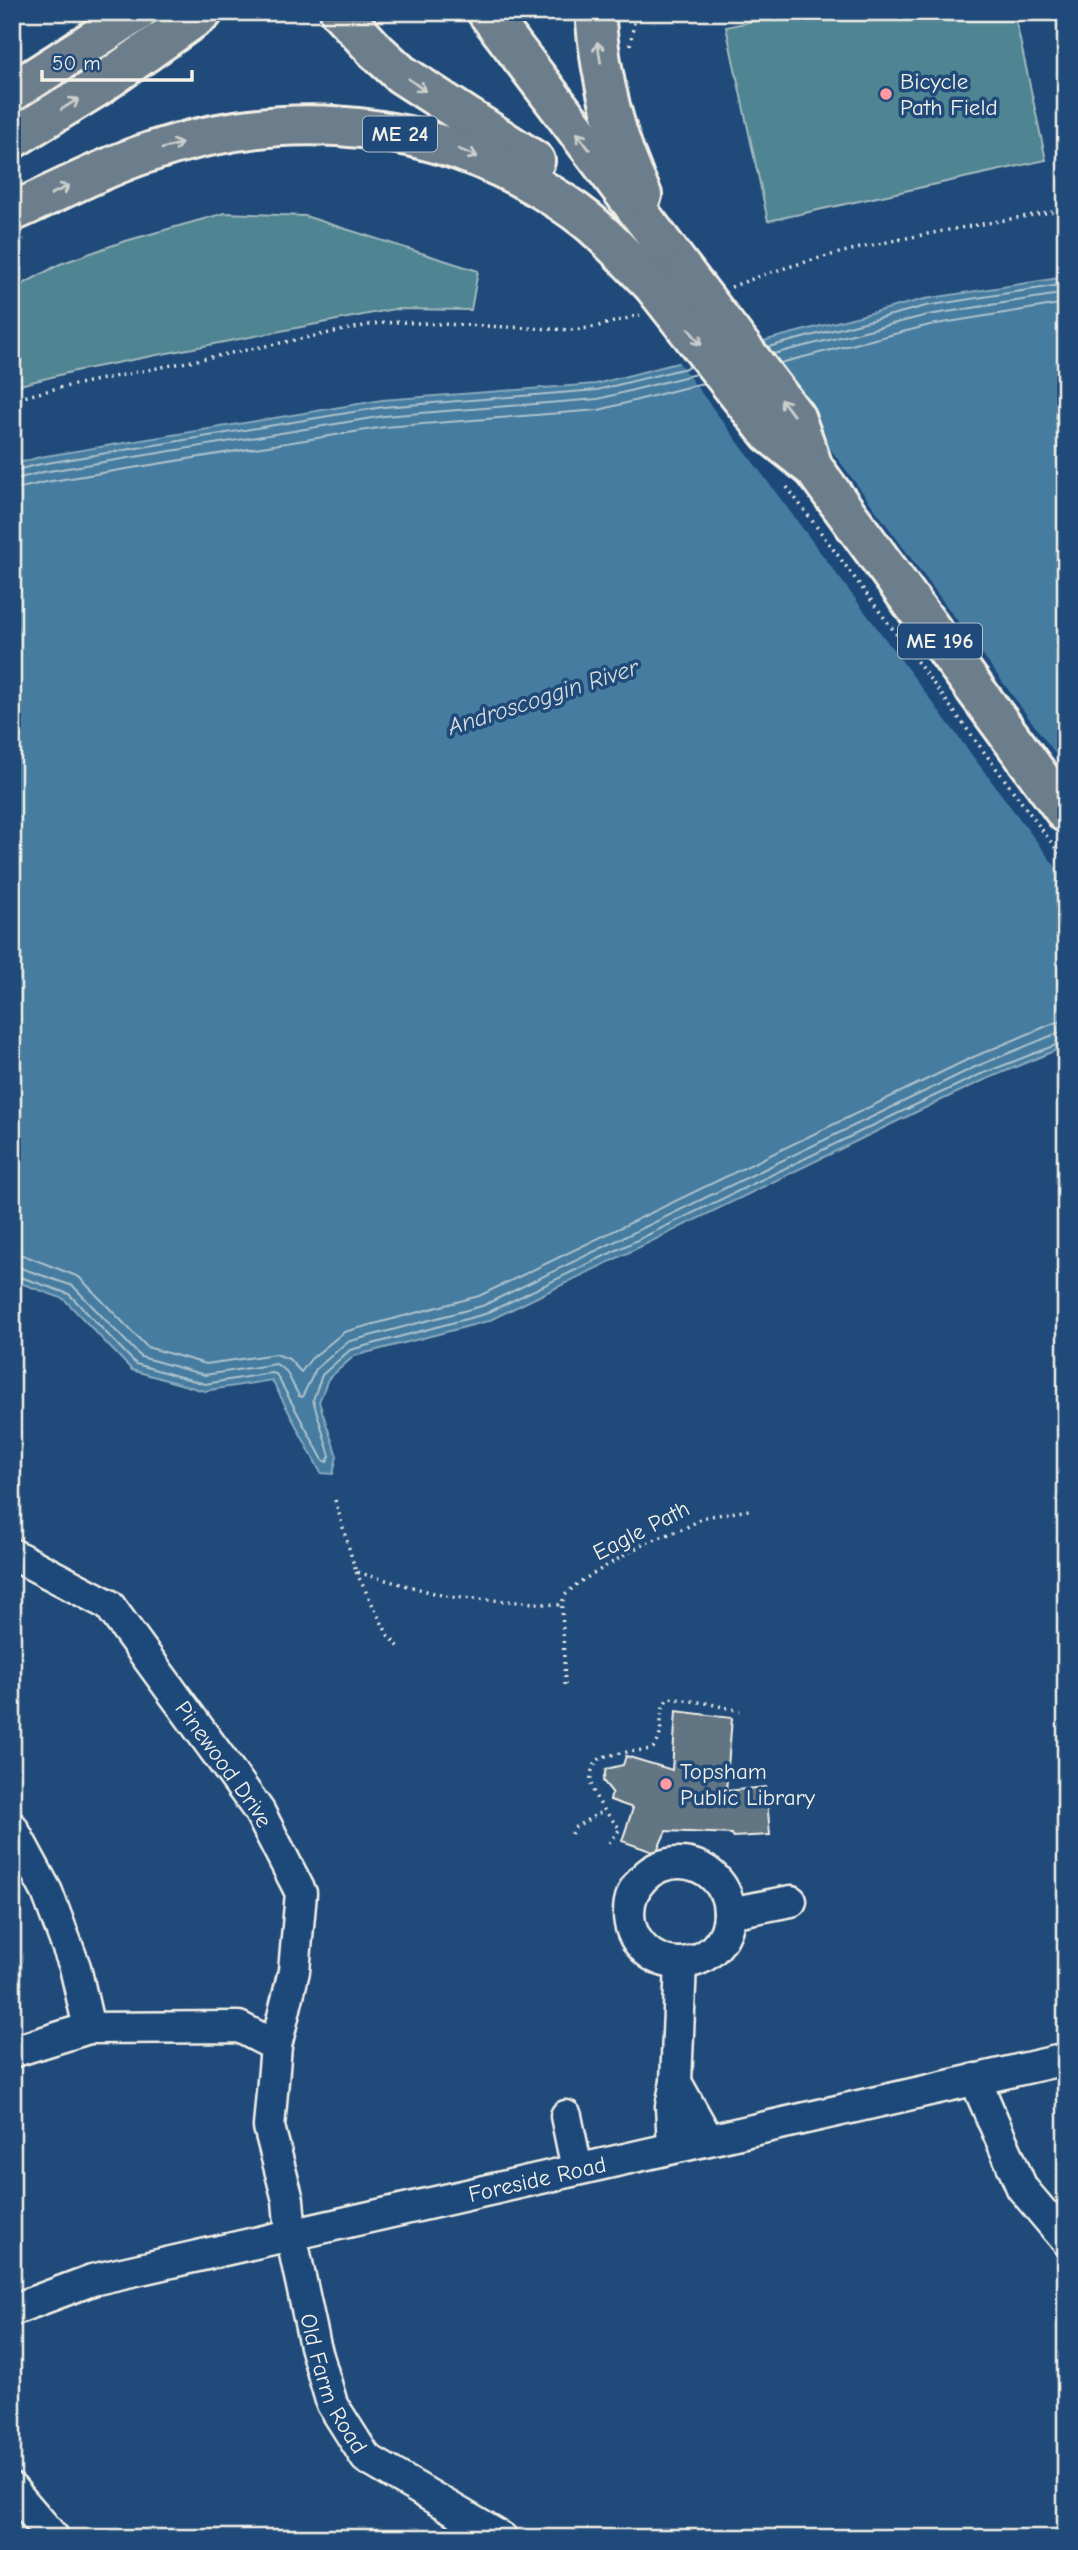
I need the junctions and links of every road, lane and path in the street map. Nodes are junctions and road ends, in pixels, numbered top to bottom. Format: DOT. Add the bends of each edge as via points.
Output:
graph roads {
  1 [pos="137,12"];
  2 [pos="203,12"];
  3 [pos="340,12"];
  4 [pos="486,12"];
  5 [pos="595,12"];
  6 [pos="1053,12"];
  7 [pos="1066,46"];
  8 [pos="12,92"];
  9 [pos="12,139"];
  10 [pos="1066,209"];
  11 [pos="23,223"];
  12 [pos="12,247"];
  13 [pos="729,288"];
  14 [pos="659,290"];
  15 [pos="12,400"];
  16 [pos="798,474"];
  17 [pos="1066,813"];
  18 [pos="1066,862"];
  19 [pos="335,1500"];
  20 [pos="749,1510"];
  21 [pos="12,1554"];
  22 [pos="356,1572"];
  23 [pos="562,1605"];
  24 [pos="399,1647"];
  25 [pos="565,1685"];
  26 [pos="740,1711"];
  27 [pos="604,1810"];
  28 [pos="12,1827"];
  29 [pos="571,1834"];
  30 [pos="609,1843"];
  31 [pos="791,1901"];
  32 [pos="729,1913"];
  33 [pos="681,1963"];
  34 [pos="89,2028"];
  35 [pos="276,2046"];
  36 [pos="12,2052"];
  37 [pos="1066,2059"];
  38 [pos="975,2079"];
  39 [pos="676,2082"];
  40 [pos="566,2116"];
  41 [pos="708,2139"];
  42 [pos="673,2147"];
  43 [pos="577,2169"];
  44 [pos="291,2235"];
  45 [pos="1066,2239"];
  46 [pos="12,2310"];
  47 [pos="12,2489"];
  48 [pos="54,2538"];
  49 [pos="502,2538"];
  1 -- 8 [label="highway"];
  9 -- 2 [label="highway, one-way" via="97,87"];
  3 -- 14 [label="highway, one-way" via="408,79 591,202 645,257"];
  14 -- 4 [label="highway, one-way"];
  14 -- 5 [label="highway, one-way" via="646,203 615,130 597,47"];
  6 -- 7 [label="path"];
  10 -- 13 [label="path" via="883,243 777,268"];
  11 -- 12 [label="path"];
  11 -- 14 [label="highway, ME 24, one-way" via="108,169 172,145 252,130 354,126 453,147 511,173 587,220"];
  14 -- 15 [label="path" via="596,327 374,324"];
  14 -- 16 [label="highway, ME 196, bridge" via="794,416"];
  16 -- 17 [label="highway, ME 196"];
  16 -- 18 [label="path, bridge"];
  19 -- 22 [label="path"];
  20 -- 23 [label="path, Eagle Path" via="705,1517 643,1544 578,1583"];
  21 -- 35 [label="street, Pinewood Drive" via="109,1605 259,1811 301,1892 293,1971"];
  22 -- 23 [label="path" via="449,1597"];
  22 -- 24 [label="path" via="388,1635"];
  23 -- 25 [label="path"];
  26 -- 27 [label="path" via="669,1698 662,1712 661,1738 652,1749 606,1756 592,1769 590,1785"];
  27 -- 29 [label="path"];
  27 -- 30 [label="path" via="620,1829"];
  28 -- 34 [label="street" via="47,1892 75,1967"];
  31 -- 32 [label="street"];
  32 -- 33 [label="street" via="720,1942 696,1960"];
  32 -- 33 [label="street" via="719,1883 692,1865 676,1863 647,1875 630,1902 632,1932 652,1955"];
  33 -- 39 [label="street"];
  34 -- 35 [label="street" via="239,2028"];
  34 -- 36 [label="street"];
  35 -- 44 [label="street, Pinewood Drive" via="270,2127 288,2200"];
  37 -- 38 [label="street, Foreside Road"];
  38 -- 41 [label="street, Foreside Road"];
  38 -- 45 [label="street" via="1022,2188"];
  39 -- 41 [label="street"];
  39 -- 42 [label="street" via="671,2106"];
  40 -- 43 [label="street"];
  41 -- 42 [label="street, Foreside Road"];
  42 -- 43 [label="street, Foreside Road"];
  43 -- 44 [label="street, Foreside Road"];
  44 -- 46 [label="street, Foreside Road" via="92,2280"];
  44 -- 49 [label="street, Old Farm Road" via="332,2404 366,2458"];
  47 -- 48 [label="street"];
}
